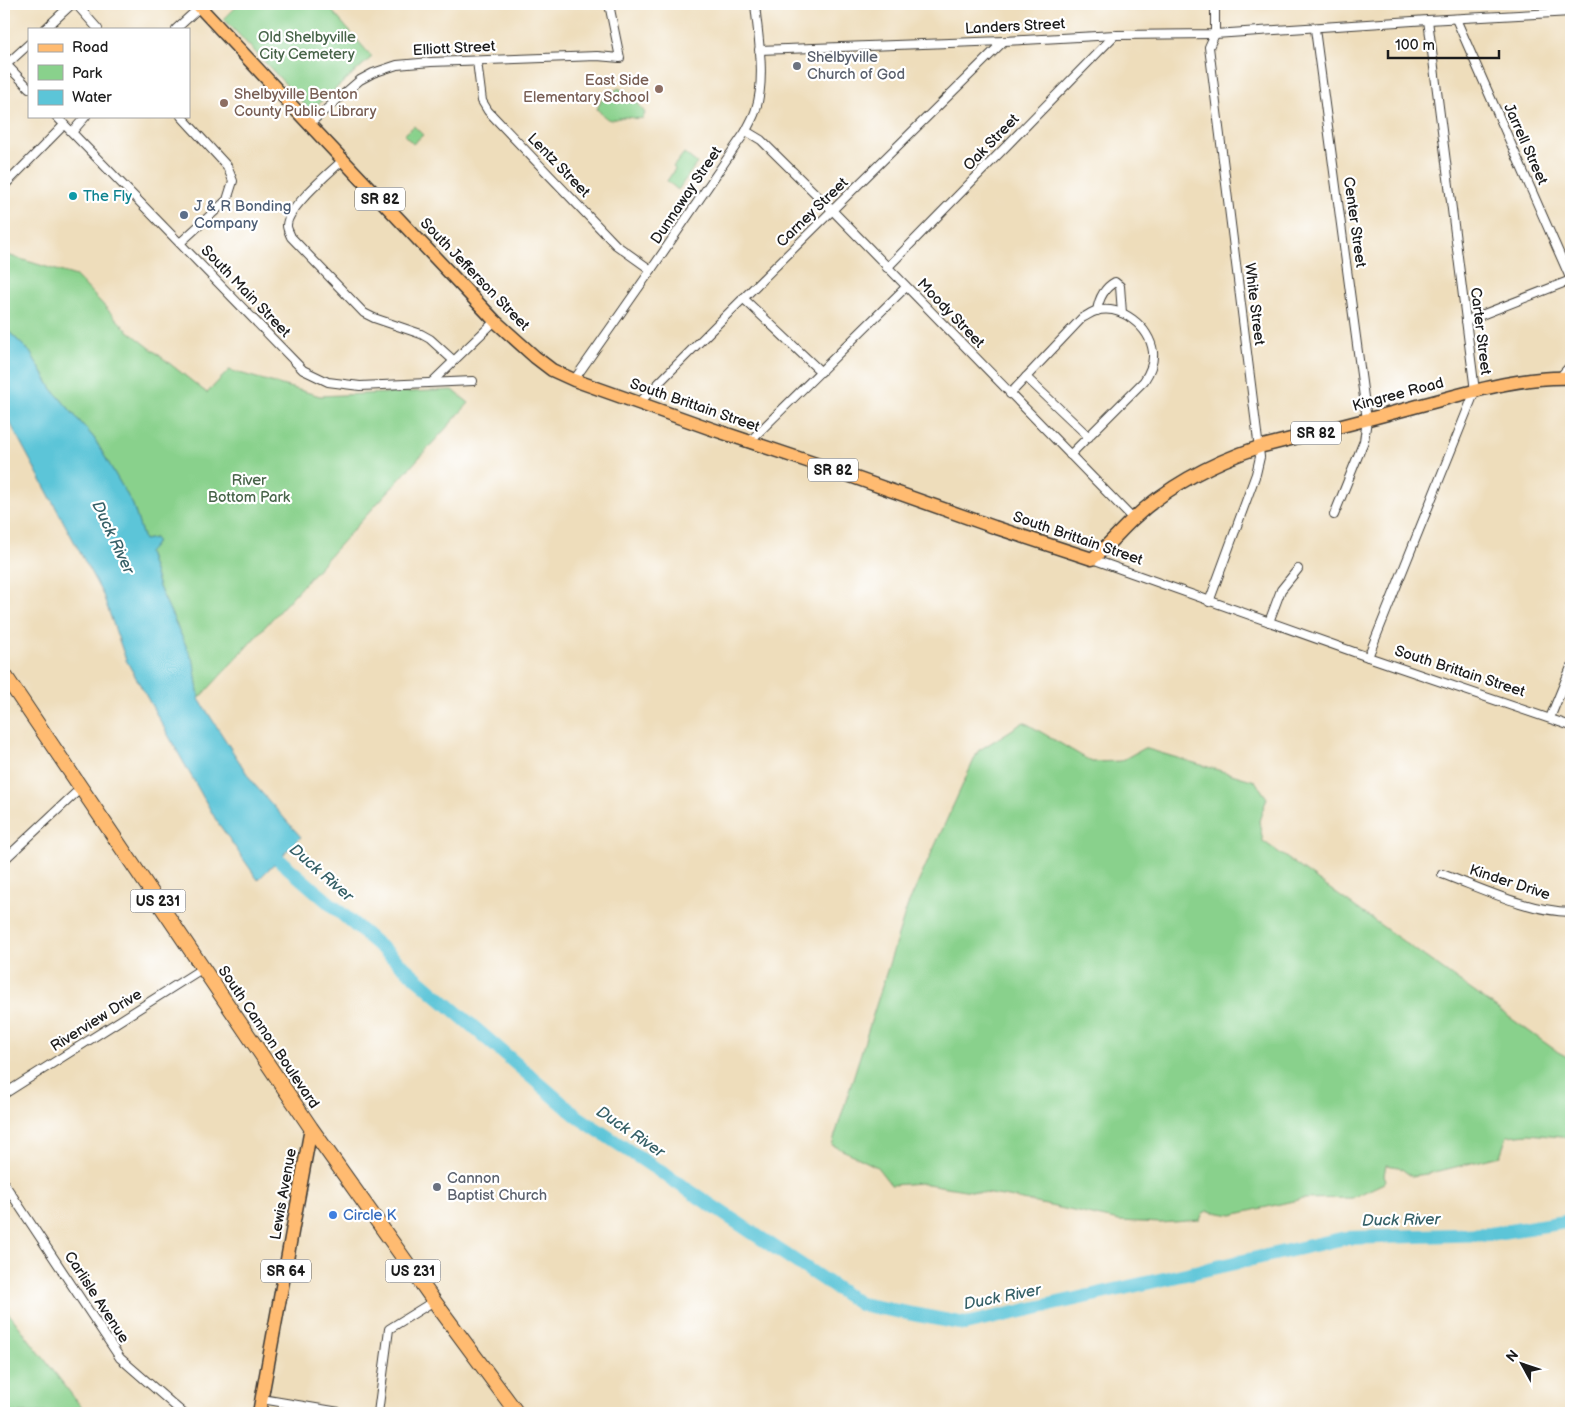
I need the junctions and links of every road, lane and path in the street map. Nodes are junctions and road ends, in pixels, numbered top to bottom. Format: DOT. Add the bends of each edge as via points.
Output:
graph roads {
  1 [pos="74,4"];
  2 [pos="608,4"];
  3 [pos="755,4"];
  4 [pos="1215,4"];
  5 [pos="199,5"];
  6 [pos="1571,12"];
  7 [pos="1456,19"];
  8 [pos="1428,20"];
  9 [pos="46,28"];
  10 [pos="97,28"];
  11 [pos="177,28"];
  12 [pos="1315,29"];
  13 [pos="1214,34"];
  14 [pos="1115,35"];
  15 [pos="1004,41"];
  16 [pos="28,45"];
  17 [pos="759,50"];
  18 [pos="477,61"];
  19 [pos="5,63"];
  20 [pos="28,87"];
  21 [pos="58,118"];
  22 [pos="84,118"];
  23 [pos="183,118"];
  24 [pos="309,124"];
  25 [pos="64,125"];
  26 [pos="746,130"];
  27 [pos="72,132"];
  28 [pos="343,160"];
  29 [pos="4,186"];
  30 [pos="833,211"];
  31 [pos="180,243"];
  32 [pos="887,268"];
  33 [pos="652,270"];
  34 [pos="1571,280"];
  35 [pos="906,287"];
  36 [pos="743,298"];
  37 [pos="1097,310"];
  38 [pos="1122,313"];
  39 [pos="495,321"];
  40 [pos="1466,321"];
  41 [pos="453,360"];
  42 [pos="1571,365"];
  43 [pos="821,372"];
  44 [pos="1026,377"];
  45 [pos="1566,377"];
  46 [pos="574,380"];
  47 [pos="473,381"];
  48 [pos="432,382"];
  49 [pos="1475,390"];
  50 [pos="1010,394"];
  51 [pos="639,403"];
  52 [pos="1367,420"];
  53 [pos="1089,437"];
  54 [pos="749,442"];
  55 [pos="1259,447"];
  56 [pos="1070,455"];
  57 [pos="1334,515"];
  58 [pos="1133,519"];
  59 [pos="1092,559"];
  60 [pos="1298,569"];
  61 [pos="1209,602"];
  62 [pos="1269,622"];
  63 [pos="1368,657"];
  64 [pos="1571,667"];
  65 [pos="4,674"];
  66 [pos="1550,718"];
  67 [pos="1571,726"];
  68 [pos="82,787"];
  69 [pos="4,860"];
  70 [pos="1442,874"];
  71 [pos="1571,912"];
  72 [pos="202,968"];
  73 [pos="4,1094"];
  74 [pos="311,1128"];
  75 [pos="4,1183"];
  76 [pos="434,1301"];
  77 [pos="262,1399"];
  78 [pos="182,1413"];
  79 [pos="259,1413"];
  80 [pos="345,1413"];
  81 [pos="378,1413"];
  82 [pos="517,1413"];
  1 -- 9 [label="street"];
  1 -- 10 [label="street"];
  2 -- 18 [label="street, Elliott Street" via="620,58"];
  3 -- 17 [label="street, Dunnaway Street"];
  4 -- 13 [label="street, White Street"];
  5 -- 11 [label="street"];
  5 -- 24 [label="main road, South Jefferson Street / SR 82"];
  6 -- 7 [label="street, Landers Street"];
  7 -- 8 [label="street, Landers Street"];
  7 -- 34 [label="street, Jarrell Street"];
  8 -- 12 [label="street, Landers Street"];
  8 -- 40 [label="street, Carter Street"];
  12 -- 13 [label="street, Landers Street"];
  12 -- 52 [label="street, Center Street"];
  13 -- 14 [label="street, Landers Street"];
  13 -- 55 [label="street, White Street" via="1208,47"];
  14 -- 15 [label="street, Landers Street"];
  14 -- 32 [label="street, Oak Street"];
  15 -- 17 [label="street, Landers Street"];
  15 -- 30 [label="street, Carney Street"];
  16 -- 19 [label="street"];
  17 -- 26 [label="street, Dunnaway Street" via="758,100"];
  18 -- 24 [label="street, Elliott Street" via="397,65 373,72"];
  18 -- 33 [label="street, Lentz Street" via="482,101 488,111 616,245"];
  19 -- 20 [label="street"];
  21 -- 25 [label="street, South Main Street"];
  22 -- 27 [label="street"];
  23 -- 31 [label="street" via="227,166 232,182 226,200"];
  24 -- 28 [label="main road, South Jefferson Street / SR 82"];
  25 -- 27 [label="street, South Main Street"];
  25 -- 29 [label="street"];
  26 -- 30 [label="street, Moody Street" via="761,140"];
  26 -- 33 [label="street, Dunnaway Street"];
  27 -- 31 [label="street, South Main Street"];
  28 -- 39 [label="main road, South Jefferson Street / SR 82"];
  28 -- 41 [label="street" via="294,208 287,226 291,237 364,313 430,339"];
  30 -- 32 [label="street, Moody Street"];
  30 -- 36 [label="street, Carney Street"];
  31 -- 48 [label="street, South Main Street" via="303,370 328,382 360,386"];
  32 -- 35 [label="street, Moody Street"];
  33 -- 46 [label="street, Dunnaway Street"];
  34 -- 40 [label="street"];
  35 -- 43 [label="street"];
  35 -- 50 [label="street, Moody Street"];
  36 -- 43 [label="street"];
  36 -- 51 [label="street, Carney Street"];
  37 -- 38 [label="street"];
  37 -- 38 [label="street" via="1102,295 1115,282 1120,286"];
  37 -- 44 [label="street" via="1082,318"];
  38 -- 53 [label="street" via="1140,325 1146,334 1151,343 1153,363 1144,381"];
  39 -- 41 [label="street"];
  39 -- 46 [label="main road, South Jefferson Street / SR 82" via="552,370"];
  40 -- 49 [label="street, Carter Street"];
  41 -- 48 [label="street"];
  42 -- 45 [label="street"];
  43 -- 54 [label="street"];
  44 -- 50 [label="street"];
  44 -- 53 [label="street"];
  45 -- 49 [label="main road, Kingree Road / SR 82"];
  46 -- 51 [label="main road, South Brittain Street / SR 82"];
  47 -- 48 [label="street, South Main Street"];
  49 -- 52 [label="main road, Kingree Road / SR 82"];
  49 -- 63 [label="street, Carter Street"];
  50 -- 56 [label="street, Moody Street"];
  51 -- 54 [label="main road, South Brittain Street / SR 82"];
  52 -- 55 [label="main road, Kingree Road / SR 82"];
  52 -- 57 [label="street, Center Street" via="1364,441"];
  53 -- 56 [label="street"];
  54 -- 59 [label="main road, South Brittain Street / SR 82"];
  55 -- 58 [label="main road, Kingree Road / SR 82" via="1195,474 1157,498"];
  55 -- 61 [label="street, White Street" via="1256,474"];
  56 -- 58 [label="street, Moody Street"];
  58 -- 59 [label="main road, Kingree Road / SR 82"];
  59 -- 61 [label="street, South Brittain Street"];
  60 -- 62 [label="street" via="1281,590"];
  61 -- 62 [label="street, South Brittain Street"];
  62 -- 63 [label="street, South Brittain Street"];
  63 -- 66 [label="street, South Brittain Street"];
  64 -- 66 [label="street"];
  65 -- 68 [label="highway, South Cannon Boulevard / US 231"];
  66 -- 67 [label="street, South Brittain Street"];
  68 -- 69 [label="street"];
  68 -- 72 [label="highway, South Cannon Boulevard / US 231"];
  70 -- 71 [label="street, Kinder Drive" via="1512,900"];
  72 -- 73 [label="street, Riverview Drive"];
  72 -- 74 [label="highway, South Cannon Boulevard / US 231"];
  74 -- 76 [label="highway, South Cannon Boulevard / US 231"];
  74 -- 77 [label="main road, Lewis Avenue / SR 64"];
  75 -- 78 [label="street, Carlisle Avenue" via="120,1358"];
  76 -- 81 [label="street" via="389,1329"];
  76 -- 82 [label="highway, South Cannon Boulevard / US 231"];
  77 -- 79 [label="main road, Lewis Avenue / SR 64"];
  77 -- 80 [label="street"];
}
